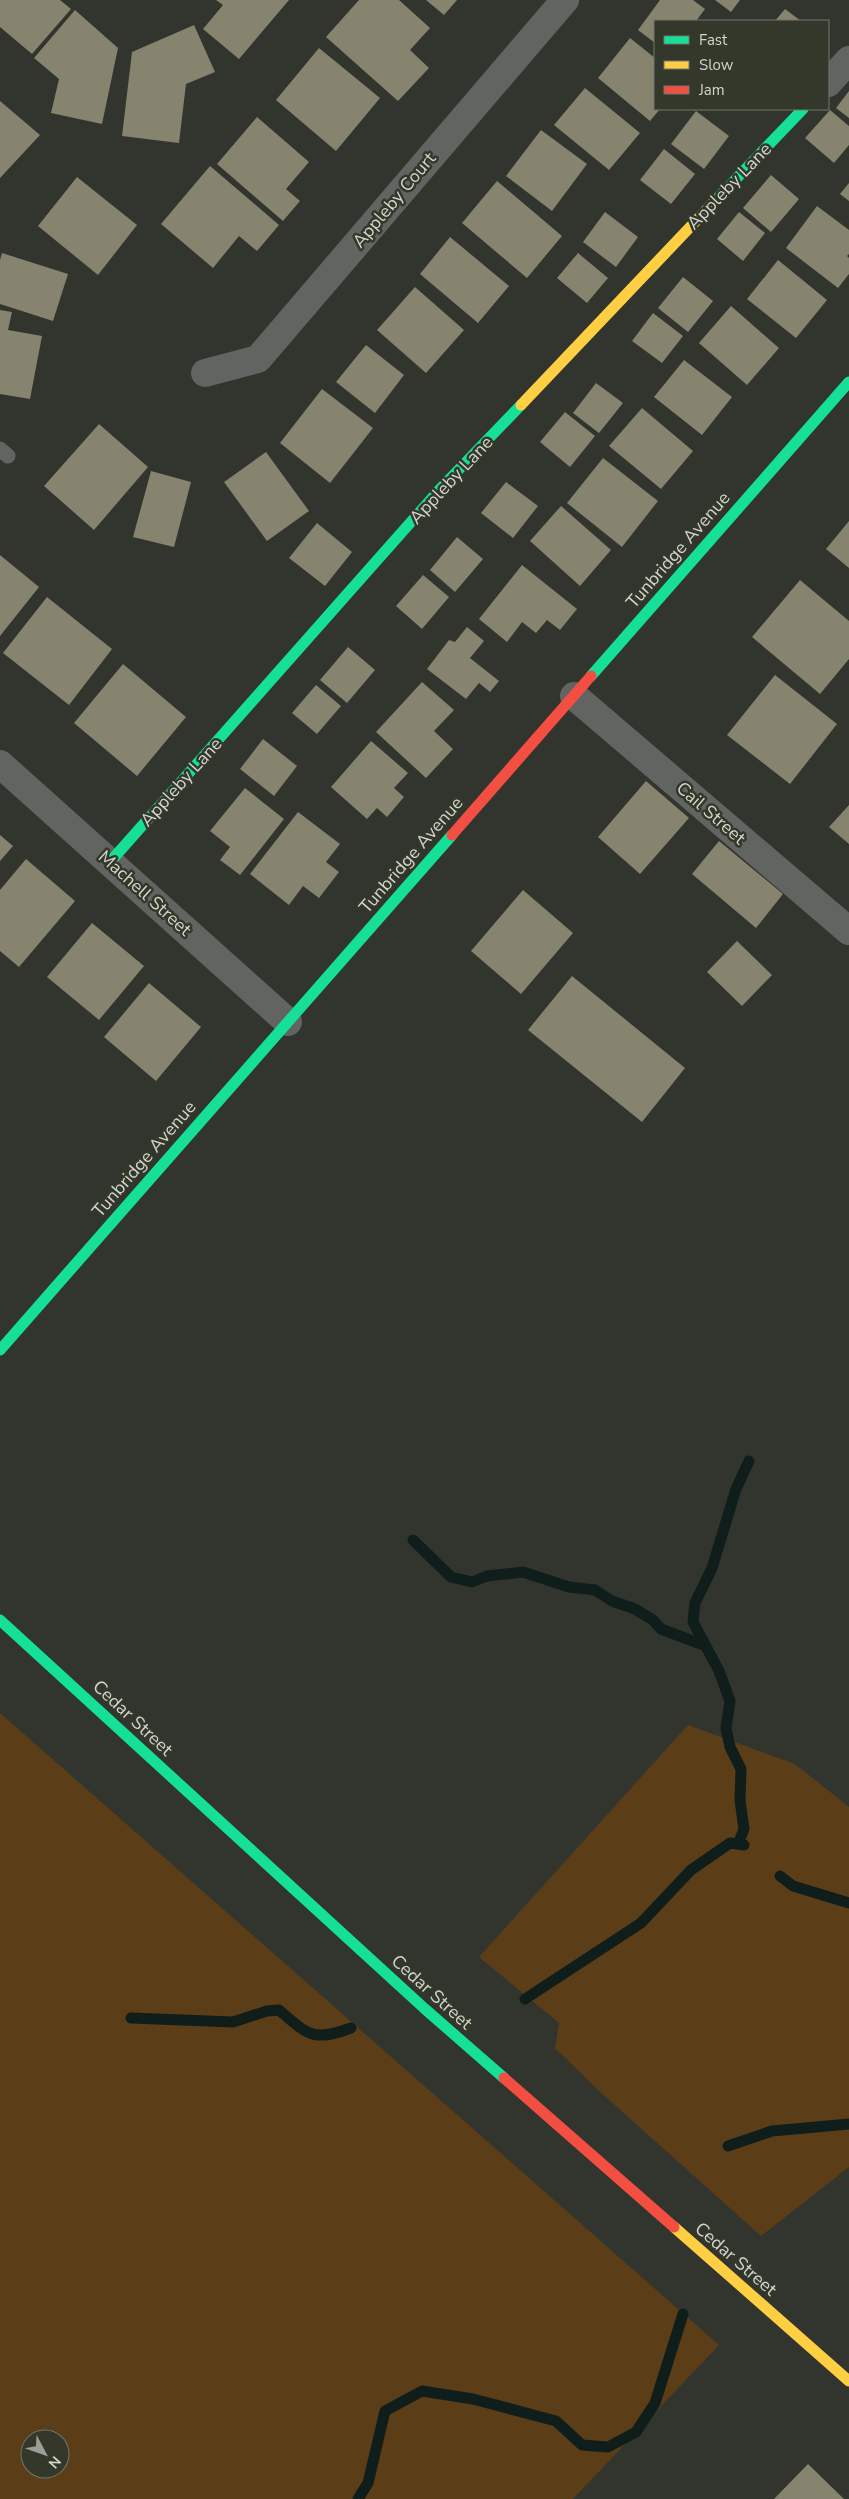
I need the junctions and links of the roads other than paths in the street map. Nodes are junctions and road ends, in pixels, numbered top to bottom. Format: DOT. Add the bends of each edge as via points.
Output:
graph roads {
  1 [pos="565,0"];
  2 [pos="849,60"];
  3 [pos="829,82"];
  4 [pos="802,110"];
  5 [pos="205,373"];
  6 [pos="849,382"];
  7 [pos="574,696"];
  8 [pos="0,764"];
  9 [pos="110,862"];
  10 [pos="849,931"];
  11 [pos="288,1022"];
  12 [pos="0,1350"];
  13 [pos="0,1620"];
  14 [pos="849,2381"];
  1 -- 5 [label="street, Appleby Court" via="258,359"];
  2 -- 3 [label="street"];
  4 -- 9 [label="street, Appleby Lane" via="441,488"];
  6 -- 7 [label="street, Tunbridge Avenue"];
  7 -- 10 [label="street, Cail Street"];
  7 -- 11 [label="street, Tunbridge Avenue"];
  8 -- 9 [label="street, Machell Street"];
  9 -- 11 [label="street, Machell Street"];
  11 -- 12 [label="street, Tunbridge Avenue"];
  13 -- 14 [label="street, Cedar Street" via="425,2009"];
}
